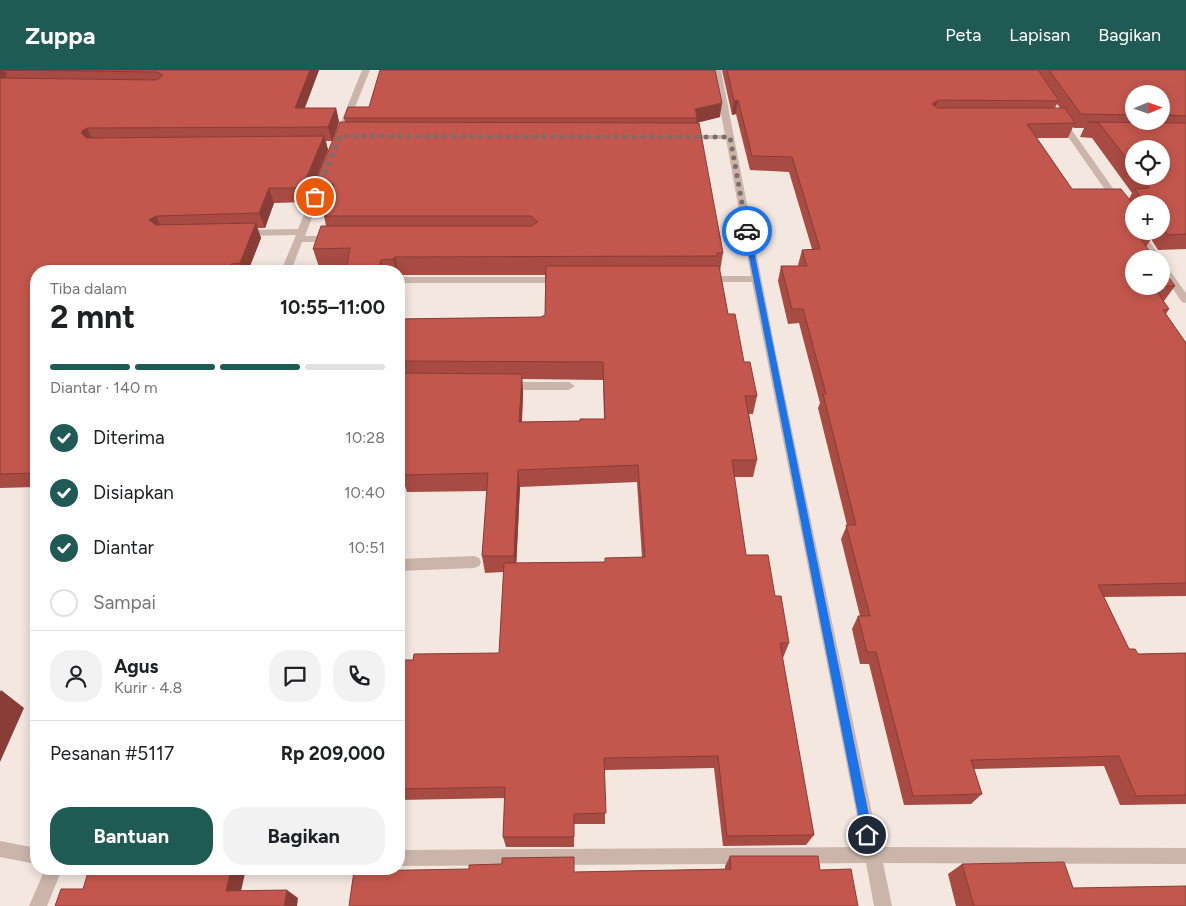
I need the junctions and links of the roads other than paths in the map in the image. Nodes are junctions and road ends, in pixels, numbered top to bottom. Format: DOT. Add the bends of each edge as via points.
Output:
graph roads {
  1 [pos="366,70"];
  2 [pos="717,70"];
  3 [pos="1052,115"];
  4 [pos="343,128"];
  5 [pos="1069,132"];
  6 [pos="1079,132"];
  7 [pos="671,137"];
  8 [pos="730,137"];
  9 [pos="326,171"];
  10 [pos="1125,212"];
  11 [pos="232,233"];
  12 [pos="300,235"];
  13 [pos="338,239"];
  14 [pos="288,265"];
  15 [pos="1170,278"];
  16 [pos="697,279"];
  17 [pos="757,279"];
  18 [pos="405,280"];
  19 [pos="568,280"];
  20 [pos="1186,300"];
  21 [pos="494,386"];
  22 [pos="570,386"];
  23 [pos="474,562"];
  24 [pos="405,565"];
  25 [pos="0,849"];
  26 [pos="871,854"];
  27 [pos="30,855"];
  28 [pos="1186,856"];
  29 [pos="405,858"];
  30 [pos="51,875"];
  31 [pos="38,906"];
  32 [pos="883,906"];
  1 -- 4 [label="street"];
  2 -- 8 [label="street"];
  3 -- 5 [label="street" via="1060,119"];
  5 -- 6 [label="street"];
  5 -- 10 [label="street"];
  7 -- 8 [label="street"];
  8 -- 17 [label="street"];
  9 -- 12 [label="street"];
  11 -- 12 [label="street"];
  12 -- 13 [label="street"];
  12 -- 14 [label="street"];
  15 -- 20 [label="street"];
  16 -- 17 [label="street"];
  17 -- 26 [label="street"];
  18 -- 19 [label="street"];
  21 -- 22 [label="street"];
  23 -- 24 [label="street"];
  25 -- 27 [label="street"];
  26 -- 28 [label="street"];
  26 -- 29 [label="street"];
  26 -- 32 [label="street"];
  30 -- 31 [label="street"];
}
